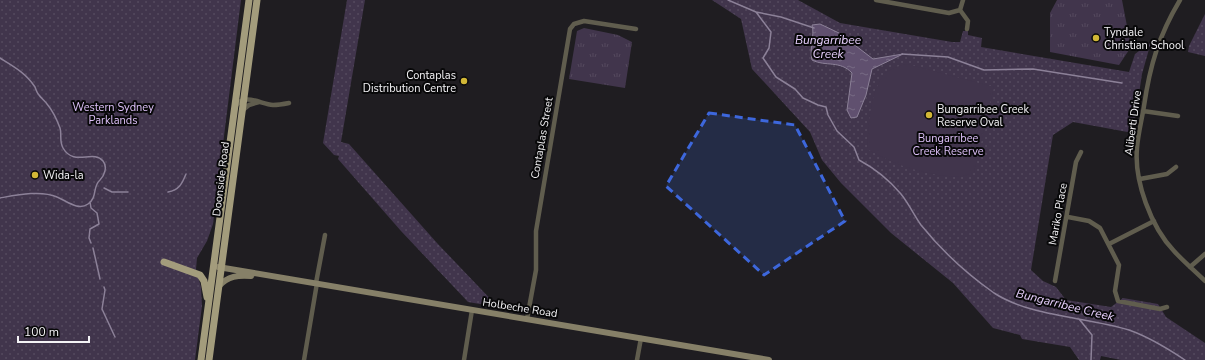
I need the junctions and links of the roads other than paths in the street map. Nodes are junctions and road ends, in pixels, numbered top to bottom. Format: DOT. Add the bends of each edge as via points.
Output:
graph roads {
  1 [pos="249,0"];
  2 [pos="257,0"];
  3 [pos="876,0"];
  4 [pos="963,0"];
  5 [pos="1180,0"];
  6 [pos="960,10"];
  7 [pos="967,28"];
  8 [pos="636,29"];
  9 [pos="246,82"];
  10 [pos="252,99"];
  11 [pos="243,101"];
  12 [pos="259,102"];
  13 [pos="289,103"];
  14 [pos="1143,111"];
  15 [pos="238,112"];
  16 [pos="1178,116"];
  17 [pos="1081,152"];
  18 [pos="1176,167"];
  19 [pos="1140,179"];
  20 [pos="1068,217"];
  21 [pos="1154,221"];
  22 [pos="325,235"];
  23 [pos="1109,244"];
  24 [pos="1205,254"];
  25 [pos="164,262"];
  26 [pos="213,267"];
  27 [pos="1190,267"];
  28 [pos="222,268"];
  29 [pos="268,276"];
  30 [pos="1055,281"];
  31 [pos="1205,281"];
  32 [pos="317,283"];
  33 [pos="219,286"];
  34 [pos="208,305"];
  35 [pos="1167,307"];
  36 [pos="472,310"];
  37 [pos="527,319"];
  38 [pos="641,338"];
  39 [pos="201,360"];
  40 [pos="209,360"];
  41 [pos="304,360"];
  42 [pos="464,360"];
  43 [pos="637,360"];
  44 [pos="769,360"];
  1 -- 15 [label="main road, Doonside Road"];
  2 -- 9 [label="main road, Doonside Road"];
  3 -- 6 [label="street" via="949,13"];
  4 -- 6 [label="street"];
  5 -- 14 [label="street, Aliberti Drive" via="1166,23 1152,58"];
  6 -- 7 [label="street" via="968,21"];
  8 -- 37 [label="street, Contaplas Street" via="582,21 574,24 570,30 536,231 536,266"];
  9 -- 10 [label="street" via="248,95"];
  9 -- 11 [label="main road, Doonside Road"];
  10 -- 11 [label="street"];
  10 -- 12 [label="street"];
  11 -- 15 [label="main road, Doonside Road"];
  12 -- 13 [label="street" via="272,105"];
  12 -- 15 [label="street"];
  14 -- 16 [label="street"];
  14 -- 19 [label="street, Aliberti Drive" via="1137,147"];
  15 -- 26 [label="main road, Doonside Road"];
  15 -- 28 [label="main road, Doonside Road"];
  17 -- 20 [label="street, Mariko Place" via="1076,162"];
  18 -- 19 [label="street" via="1167,174"];
  19 -- 21 [label="street, Aliberti Drive" via="1145,202"];
  20 -- 23 [label="street" via="1094,222"];
  20 -- 30 [label="street, Mariko Place"];
  21 -- 23 [label="street"];
  21 -- 27 [label="street, Aliberti Drive" via="1173,250"];
  22 -- 32 [label="street"];
  23 -- 35 [label="street" via="1119,265 1115,291 1118,300 1160,309"];
  24 -- 27 [label="street"];
  25 -- 34 [label="main road" via="201,276 205,284"];
  26 -- 28 [label="street, Holbeche Road"];
  26 -- 34 [label="main road, Doonside Road"];
  27 -- 31 [label="street, Aliberti Drive"];
  28 -- 29 [label="street, Holbeche Road"];
  28 -- 33 [label="main road, Doonside Road"];
  29 -- 32 [label="street, Holbeche Road"];
  29 -- 33 [label="street, Holbeche Road" via="240,275 227,279"];
  32 -- 36 [label="street, Holbeche Road"];
  32 -- 41 [label="street"];
  33 -- 40 [label="main road, Doonside Road"];
  34 -- 39 [label="main road, Doonside Road"];
  36 -- 37 [label="street, Holbeche Road"];
  36 -- 42 [label="street"];
  37 -- 38 [label="street, Holbeche Road"];
  38 -- 43 [label="street"];
  38 -- 44 [label="street, Holbeche Road"];
}
